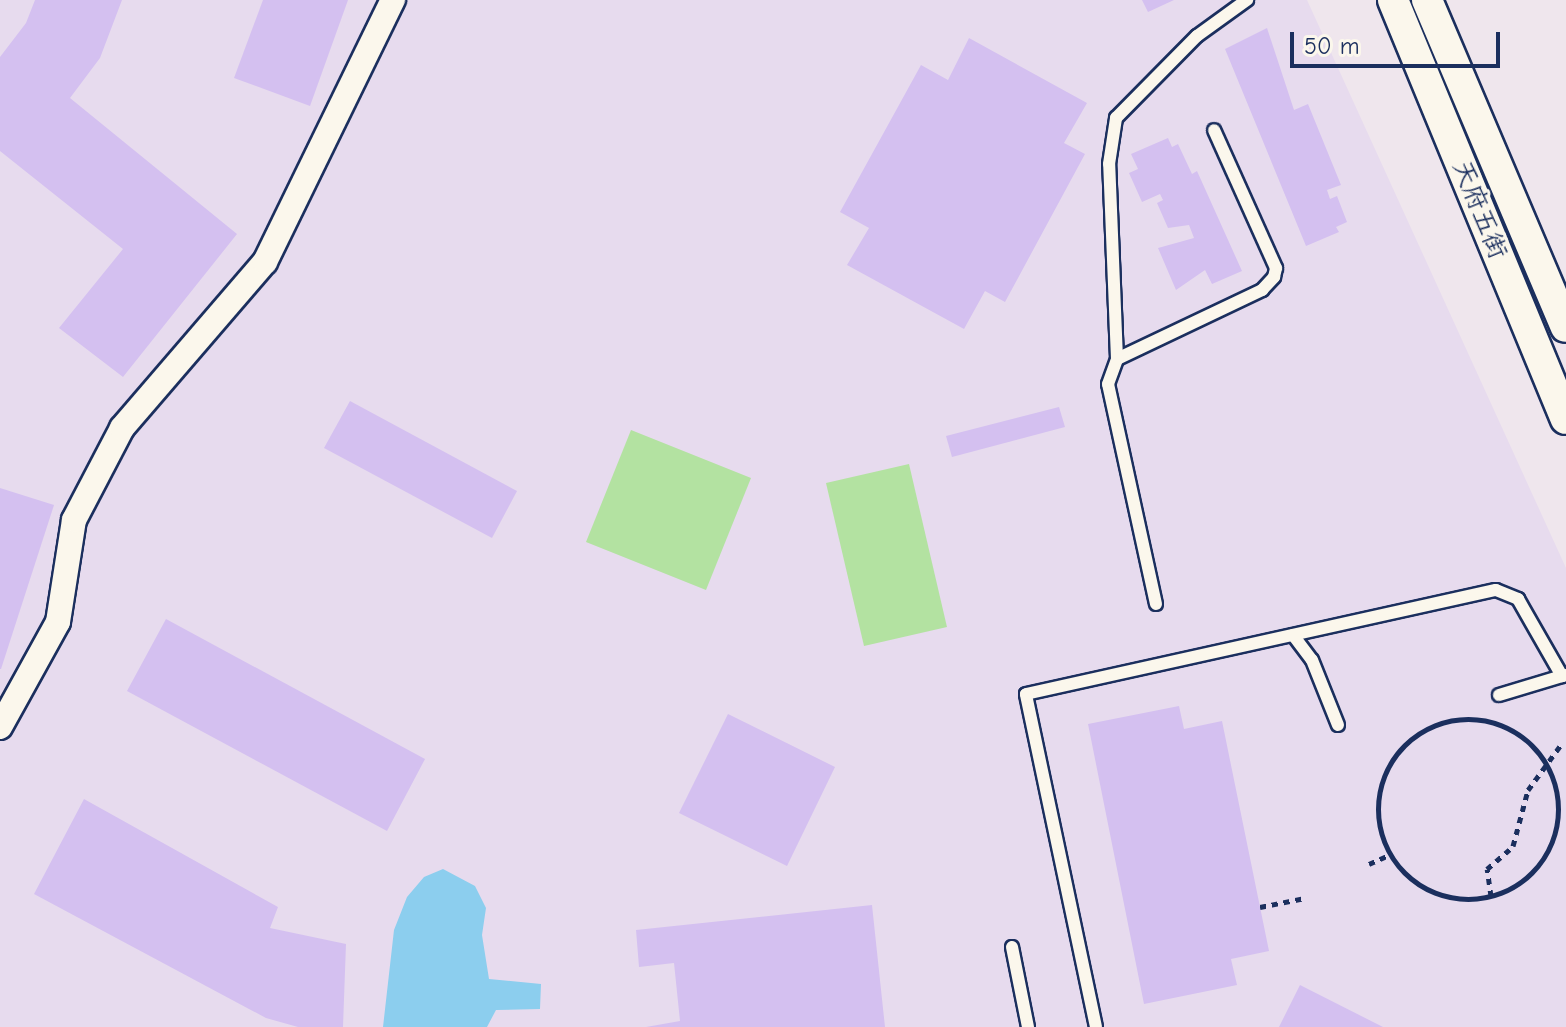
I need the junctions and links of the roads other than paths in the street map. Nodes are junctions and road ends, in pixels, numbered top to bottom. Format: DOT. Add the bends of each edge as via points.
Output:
graph roads {
  1 [pos="393,0"];
  2 [pos="1247,0"];
  3 [pos="1393,0"];
  4 [pos="1427,0"];
  5 [pos="1214,130"];
  6 [pos="1566,327"];
  7 [pos="1117,359"];
  8 [pos="1566,419"];
  9 [pos="1156,604"];
  10 [pos="1293,635"];
  11 [pos="1564,676"];
  12 [pos="1499,695"];
  13 [pos="1338,725"];
  14 [pos="0,727"];
  15 [pos="1012,947"];
  16 [pos="1028,1027"];
  17 [pos="1096,1027"];
  1 -- 14 [label="street" via="265,262 122,428 74,520 58,622"];
  2 -- 7 [label="lane" via="1197,36 1116,118 1109,164"];
  3 -- 8 [label="street, 天府五街"];
  4 -- 6 [label="street, 天府五街"];
  5 -- 7 [label="lane" via="1276,268 1274,277 1262,290"];
  7 -- 9 [label="lane" via="1108,384"];
  10 -- 11 [label="lane" via="1496,590 1518,599"];
  10 -- 13 [label="lane" via="1312,660"];
  10 -- 17 [label="lane" via="1026,694"];
  11 -- 12 [label="lane"];
  15 -- 16 [label="lane"];
}
